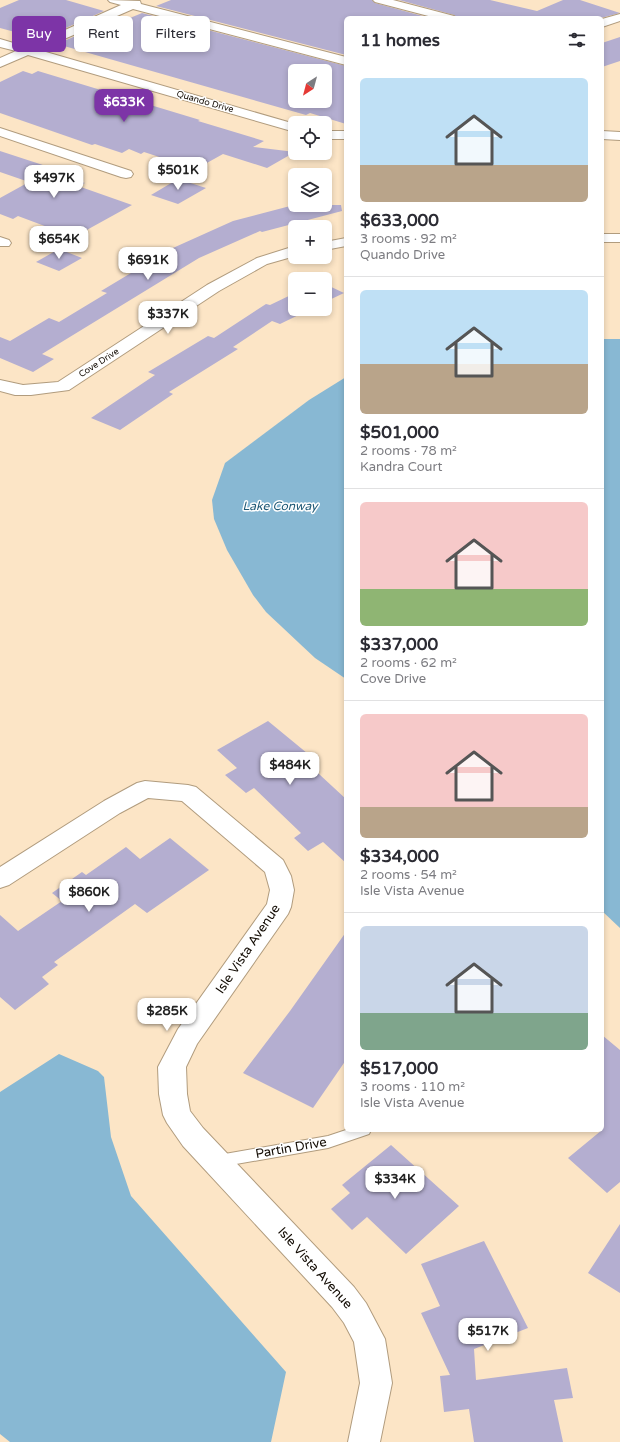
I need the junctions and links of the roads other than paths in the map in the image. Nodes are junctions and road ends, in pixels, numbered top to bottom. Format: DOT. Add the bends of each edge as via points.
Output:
graph roads {
  1 [pos="114,0"];
  2 [pos="379,0"];
  3 [pos="138,2"];
  4 [pos="442,16"];
  5 [pos="620,18"];
  6 [pos="604,22"];
  7 [pos="66,34"];
  8 [pos="0,43"];
  9 [pos="12,47"];
  10 [pos="25,52"];
  11 [pos="30,52"];
  12 [pos="344,60"];
  13 [pos="0,63"];
  14 [pos="288,126"];
  15 [pos="0,132"];
  16 [pos="344,135"];
  17 [pos="604,135"];
  18 [pos="332,136"];
  19 [pos="620,136"];
  20 [pos="126,174"];
  21 [pos="604,238"];
  22 [pos="620,238"];
  23 [pos="344,242"];
  24 [pos="332,245"];
  25 [pos="288,253"];
  26 [pos="0,385"];
  27 [pos="0,879"];
  28 [pos="358,1132"];
  29 [pos="216,1162"];
  30 [pos="364,1442"];
  1 -- 3 [label="street"];
  2 -- 4 [label="street"];
  3 -- 7 [label="street"];
  3 -- 12 [label="street"];
  5 -- 6 [label="street"];
  8 -- 9 [label="street, Quando Drive"];
  10 -- 13 [label="street"];
  11 -- 14 [label="street, Quando Drive"];
  15 -- 20 [label="street"];
  16 -- 18 [label="street"];
  17 -- 19 [label="street"];
  21 -- 22 [label="street"];
  23 -- 24 [label="street"];
  25 -- 26 [label="street, Cove Drive" via="262,260 213,288 63,386 36,390 6,388"];
  27 -- 29 [label="street, Isle Vista Avenue" via="112,807 145,789 188,793 274,866 284,892 280,907 187,1037 172,1066 177,1115"];
  28 -- 29 [label="lane, Partin Drive" via="328,1142"];
  29 -- 30 [label="street, Isle Vista Avenue" via="343,1297 369,1339 376,1383"];
}
